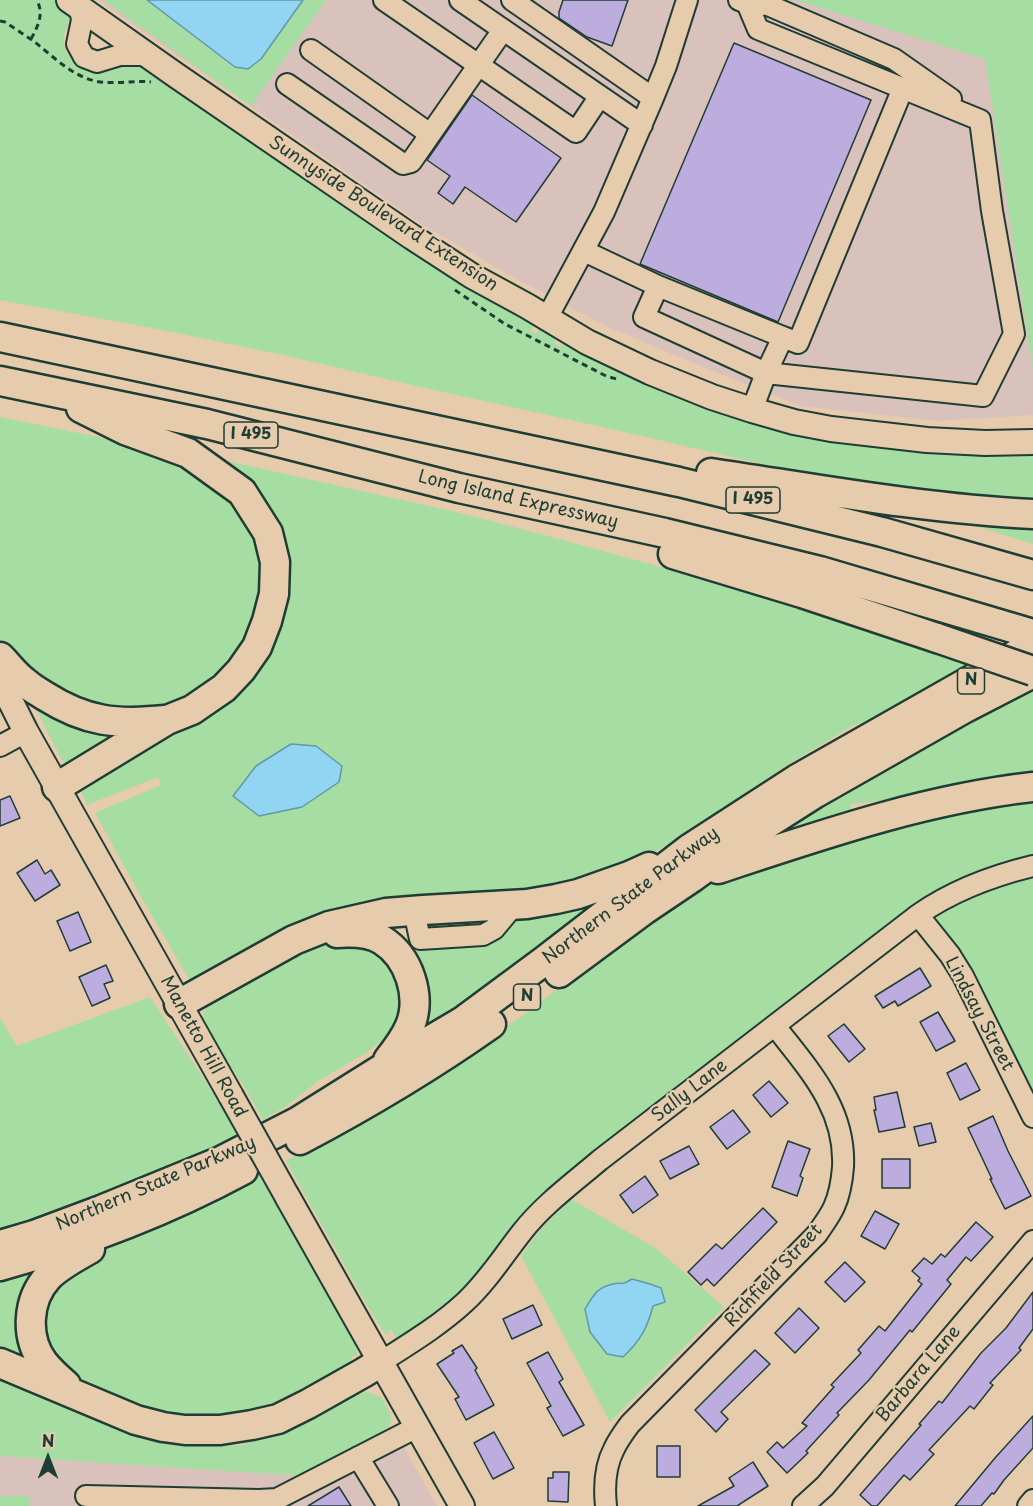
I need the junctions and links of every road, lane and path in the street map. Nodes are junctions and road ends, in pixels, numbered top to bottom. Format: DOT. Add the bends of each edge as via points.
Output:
graph roads {
  1 [pos="37,0"];
  2 [pos="384,0"];
  3 [pos="460,0"];
  4 [pos="687,0"];
  5 [pos="743,2"];
  6 [pos="523,3"];
  7 [pos="75,4"];
  8 [pos="503,30"];
  9 [pos="31,39"];
  10 [pos="311,50"];
  11 [pos="147,55"];
  12 [pos="478,65"];
  13 [pos="287,84"];
  14 [pos="903,88"];
  15 [pos="600,96"];
  16 [pos="653,98"];
  17 [pos="980,120"];
  18 [pos="642,125"];
  19 [pos="430,134"];
  20 [pos="584,251"];
  21 [pos="658,286"];
  22 [pos="547,318"];
  23 [pos="783,336"];
  24 [pos="0,337"];
  25 [pos="766,373"];
  26 [pos="0,381"];
  27 [pos="41,389"];
  28 [pos="752,410"];
  29 [pos="471,438"];
  30 [pos="1033,442"];
  31 [pos="459,488"];
  32 [pos="1033,514"];
  33 [pos="1033,575"];
  34 [pos="1033,634"];
  35 [pos="1033,645"];
  36 [pos="0,657"];
  37 [pos="1033,672"];
  38 [pos="3,689"];
  39 [pos="167,720"];
  40 [pos="26,732"];
  41 [pos="0,746"];
  42 [pos="57,787"];
  43 [pos="1033,787"];
  44 [pos="689,849"];
  45 [pos="1033,866"];
  46 [pos="693,877"];
  47 [pos="514,905"];
  48 [pos="414,910"];
  49 [pos="918,915"];
  50 [pos="409,947"];
  51 [pos="181,1007"];
  52 [pos="775,1026"];
  53 [pos="380,1070"];
  54 [pos="1033,1117"];
  55 [pos="128,1224"];
  56 [pos="1033,1241"];
  57 [pos="0,1245"];
  58 [pos="0,1266"];
  59 [pos="381,1362"];
  60 [pos="0,1363"];
  61 [pos="77,1394"];
  62 [pos="417,1427"];
  63 [pos="358,1457"];
  64 [pos="86,1496"];
  65 [pos="1033,1500"];
  66 [pos="219,1502"];
  67 [pos="269,1503"];
  68 [pos="388,1506"];
  69 [pos="462,1506"];
  70 [pos="606,1506"];
  71 [pos="803,1506"];
  72 [pos="1028,1506"];
  1 -- 9 [label="path" via="41,17"];
  2 -- 12 [label="street"];
  3 -- 8 [label="street"];
  4 -- 16 [label="street"];
  5 -- 14 [label="street" via="758,29"];
  5 -- 17 [label="street" via="768,5 894,58"];
  6 -- 16 [label="street"];
  7 -- 11 [label="main road, Sunnyside Boulevard Extension"];
  7 -- 11 [label="street" via="82,20 77,44 84,57 97,62 120,55"];
  8 -- 12 [label="street"];
  8 -- 15 [label="street"];
  10 -- 19 [label="street"];
  11 -- 22 [label="main road, Sunnyside Boulevard Extension" via="412,237"];
  12 -- 15 [label="street" via="576,132"];
  12 -- 19 [label="street"];
  13 -- 19 [label="street" via="403,164 411,162"];
  14 -- 17 [label="street"];
  14 -- 23 [label="street" via="798,343"];
  15 -- 18 [label="street"];
  16 -- 18 [label="street"];
  17 -- 25 [label="street" via="1014,334 983,396"];
  18 -- 20 [label="street"];
  20 -- 21 [label="street"];
  20 -- 22 [label="street"];
  21 -- 23 [label="street"];
  21 -- 25 [label="street" via="644,316"];
  22 -- 28 [label="main road, Sunnyside Boulevard Extension" via="650,372"];
  23 -- 25 [label="street"];
  24 -- 29 [label="highway, I 495"];
  25 -- 28 [label="street"];
  26 -- 27 [label="highway, Long Island Expressway / I 495"];
  27 -- 31 [label="highway, Long Island Expressway / I 495" via="207,424"];
  27 -- 39 [label="highway" via="125,429 188,453 242,492 268,533 274,562 274,594 256,647 224,688 192,710"];
  28 -- 30 [label="main road, Sunnyside Boulevard Extension" via="794,422 880,435 986,443"];
  29 -- 32 [label="highway" via="907,503"];
  29 -- 33 [label="highway, I 495" via="882,531"];
  31 -- 34 [label="highway, Long Island Expressway / I 495" via="798,566"];
  31 -- 37 [label="highway, bridge" via="790,590"];
  35 -- 44 [label="highway, Northern State Parkway / N" via="797,779"];
  36 -- 39 [label="highway" via="26,683 76,713 104,721"];
  37 -- 46 [label="highway, Northern State Parkway / N" via="814,794"];
  38 -- 40 [label="main road, Manetto Hill Road"];
  39 -- 42 [label="highway"];
  40 -- 41 [label="street"];
  40 -- 42 [label="main road, Manetto Hill Road"];
  42 -- 51 [label="main road, Manetto Hill Road"];
  43 -- 46 [label="highway" via="878,818"];
  44 -- 47 [label="highway" via="578,894"];
  44 -- 53 [label="highway, Northern State Parkway / N" via="463,1021"];
  45 -- 49 [label="street, Sally Lane" via="964,889"];
  46 -- 55 [label="highway, Northern State Parkway / N" via="451,1052 357,1110 218,1184"];
  47 -- 48 [label="highway"];
  47 -- 50 [label="street" via="494,929 483,935"];
  48 -- 50 [label="street"];
  48 -- 51 [label="highway" via="329,926 294,940"];
  49 -- 52 [label="street, Sally Lane"];
  49 -- 54 [label="street, Lindsay Street" via="963,976"];
  50 -- 51 [label="highway" via="350,932 330,934 295,947"];
  50 -- 53 [label="highway" via="408,969 414,991 411,1025"];
  51 -- 59 [label="main road, Manetto Hill Road, bridge"];
  52 -- 59 [label="street, Sally Lane" via="552,1200 465,1303"];
  52 -- 70 [label="street, Richfield Street" via="833,1107 844,1150 842,1180 834,1206 817,1234 630,1424 614,1448 608,1466"];
  53 -- 57 [label="highway, Northern State Parkway / N" via="297,1122 221,1161 101,1210"];
  55 -- 58 [label="highway, Northern State Parkway / N"];
  55 -- 61 [label="highway" via="48,1277 33,1304 31,1332 42,1360"];
  56 -- 71 [label="street, Barbara Lane" via="825,1486"];
  59 -- 61 [label="highway" via="278,1419 220,1430 163,1427 136,1420"];
  59 -- 62 [label="main road, Manetto Hill Road"];
  60 -- 61 [label="highway"];
  62 -- 63 [label="street"];
  62 -- 69 [label="main road, Manetto Hill Road"];
  63 -- 67 [label="street"];
  63 -- 68 [label="street"];
  64 -- 66 [label="street"];
  65 -- 72 [label="street"];
  66 -- 67 [label="street"];
}
